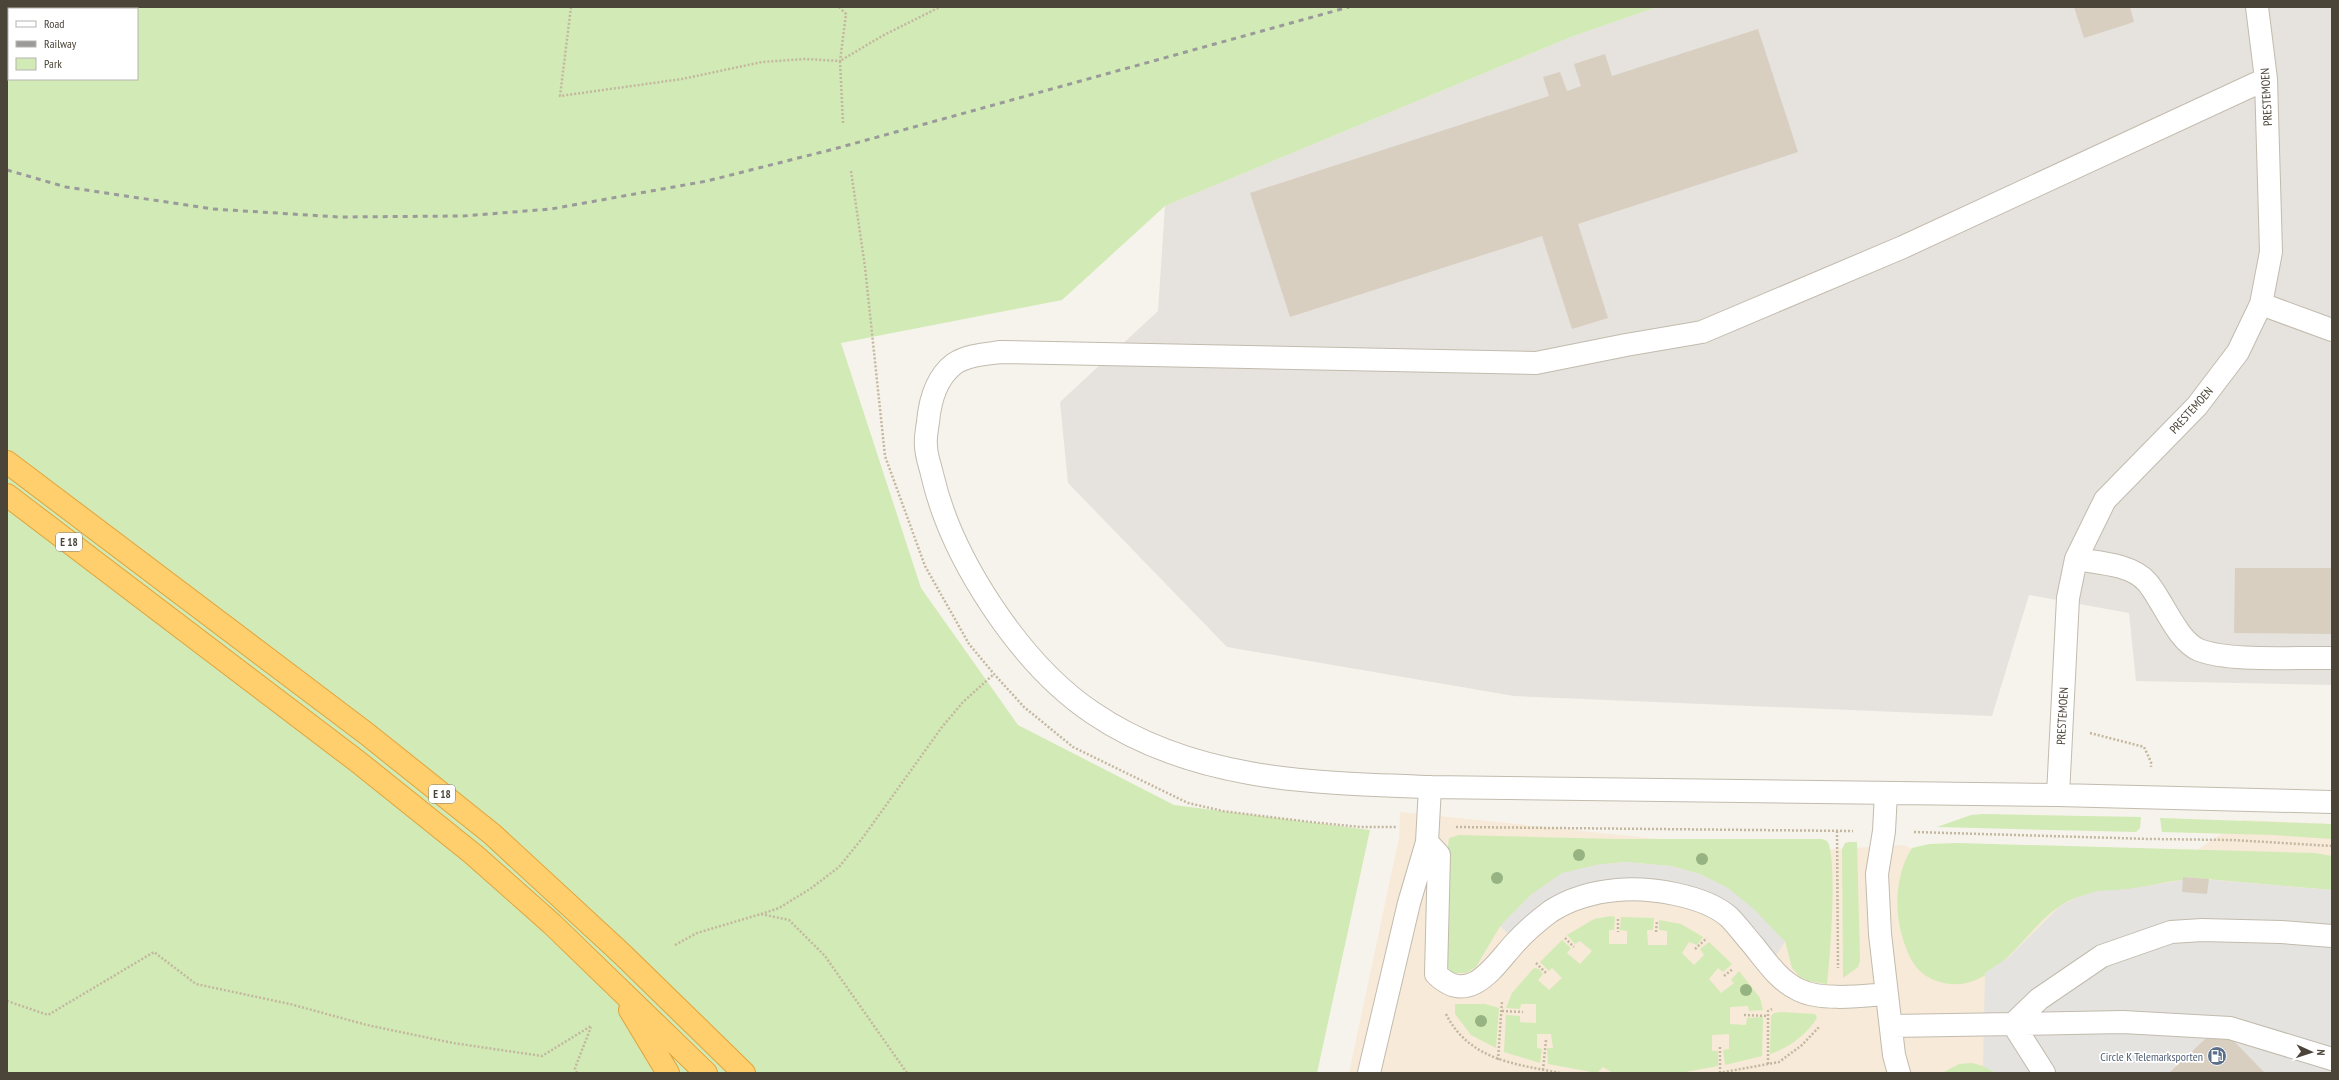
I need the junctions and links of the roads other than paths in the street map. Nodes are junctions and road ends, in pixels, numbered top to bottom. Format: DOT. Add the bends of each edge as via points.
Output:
graph roads {
  1 [pos="2257,7"];
  2 [pos="2266,79"];
  3 [pos="2261,304"];
  4 [pos="2332,330"];
  5 [pos="7,462"];
  6 [pos="7,495"];
  7 [pos="2076,559"];
  8 [pos="2332,658"];
  9 [pos="1430,787"];
  10 [pos="1886,793"];
  11 [pos="2058,795"];
  12 [pos="2332,802"];
  13 [pos="1427,835"];
  14 [pos="2332,936"];
  15 [pos="612,982"];
  16 [pos="1886,994"];
  17 [pos="2013,1024"];
  18 [pos="1890,1026"];
  19 [pos="2332,1059"];
  20 [pos="668,1073"];
  21 [pos="706,1073"];
  22 [pos="744,1073"];
  23 [pos="1369,1073"];
  24 [pos="1899,1073"];
  25 [pos="2044,1073"];
  1 -- 2 [label="street, PRESTEMOEN"];
  2 -- 3 [label="street, PRESTEMOEN" via="2271,252"];
  2 -- 9 [label="street" via="1903,248 1702,332 1536,363 1001,352 974,356 955,364 937,382 929,412 926,447 937,498 959,551 989,603 1032,658 1092,712 1141,740 1202,764 1267,777 1329,784"];
  3 -- 4 [label="street"];
  3 -- 7 [label="street, PRESTEMOEN" via="2238,352 2197,406 2105,500"];
  5 -- 22 [label="highway, E 18" via="367,734 492,834 622,954"];
  6 -- 15 [label="highway, E 18" via="363,766 473,854 552,924"];
  7 -- 8 [label="street" via="2128,570 2147,582 2181,635 2197,650 2222,656"];
  7 -- 11 [label="street, PRESTEMOEN" via="2068,598"];
  9 -- 10 [label="street"];
  9 -- 13 [label="street"];
  10 -- 11 [label="street"];
  10 -- 16 [label="street" via="1884,832 1877,874"];
  11 -- 12 [label="street"];
  13 -- 16 [label="street" via="1438,855 1436,974 1445,982 1473,984 1487,977 1516,942 1552,911 1583,896 1617,890 1652,890 1691,897 1728,916 1780,979 1801,991 1836,997"];
  13 -- 23 [label="street"];
  14 -- 17 [label="street" via="2202,930 2171,932 2102,956 2039,999"];
  15 -- 20 [label="highway, E 18"];
  15 -- 21 [label="highway, E 18"];
  16 -- 18 [label="street"];
  17 -- 18 [label="street"];
  17 -- 19 [label="street" via="2123,1022 2230,1028"];
  17 -- 25 [label="street"];
  18 -- 24 [label="street"];
}
